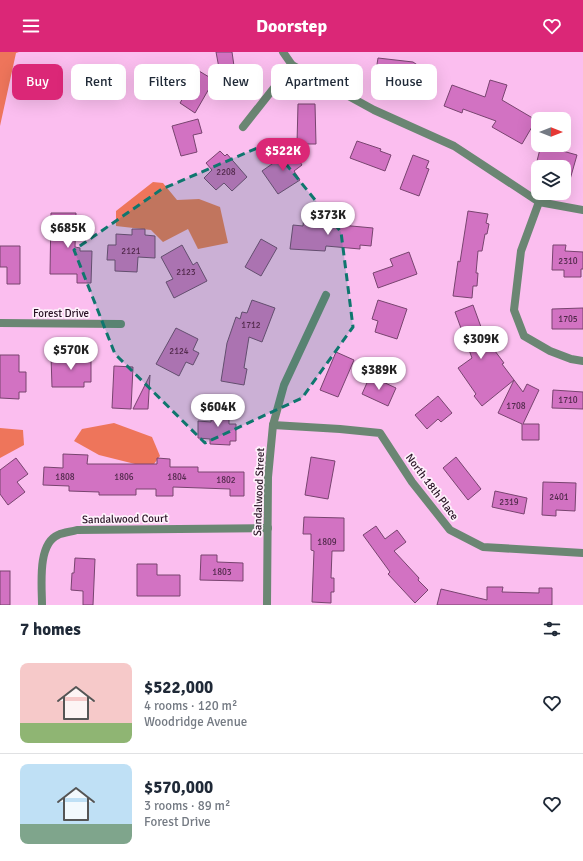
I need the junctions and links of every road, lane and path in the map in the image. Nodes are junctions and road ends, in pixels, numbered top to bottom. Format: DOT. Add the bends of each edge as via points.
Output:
graph roads {
  1 [pos="283,52"];
  2 [pos="291,64"];
  3 [pos="271,92"];
  4 [pos="356,100"];
  5 [pos="243,127"];
  6 [pos="540,202"];
  7 [pos="583,210"];
  8 [pos="326,295"];
  9 [pos="0,323"];
  10 [pos="122,324"];
  11 [pos="583,360"];
  12 [pos="273,425"];
  13 [pos="268,528"];
  14 [pos="583,553"];
  15 [pos="42,605"];
  16 [pos="267,605"];
  1 -- 2 [label="street"];
  3 -- 5 [label="street"];
  4 -- 6 [label="street" via="454,146"];
  6 -- 7 [label="street"];
  6 -- 11 [label="street" via="521,251 514,310 524,336 550,351"];
  8 -- 12 [label="street, Sandalwood Street" via="284,385"];
  9 -- 10 [label="street, Forest Drive"];
  12 -- 13 [label="street, Sandalwood Street" via="268,477"];
  12 -- 14 [label="street, North 18th Place" via="380,432 412,482 450,530 483,548"];
  13 -- 15 [label="street, Sandalwood Court" via="77,530 58,535 49,543 43,557"];
  13 -- 16 [label="street, Sandalwood Street"];
}
